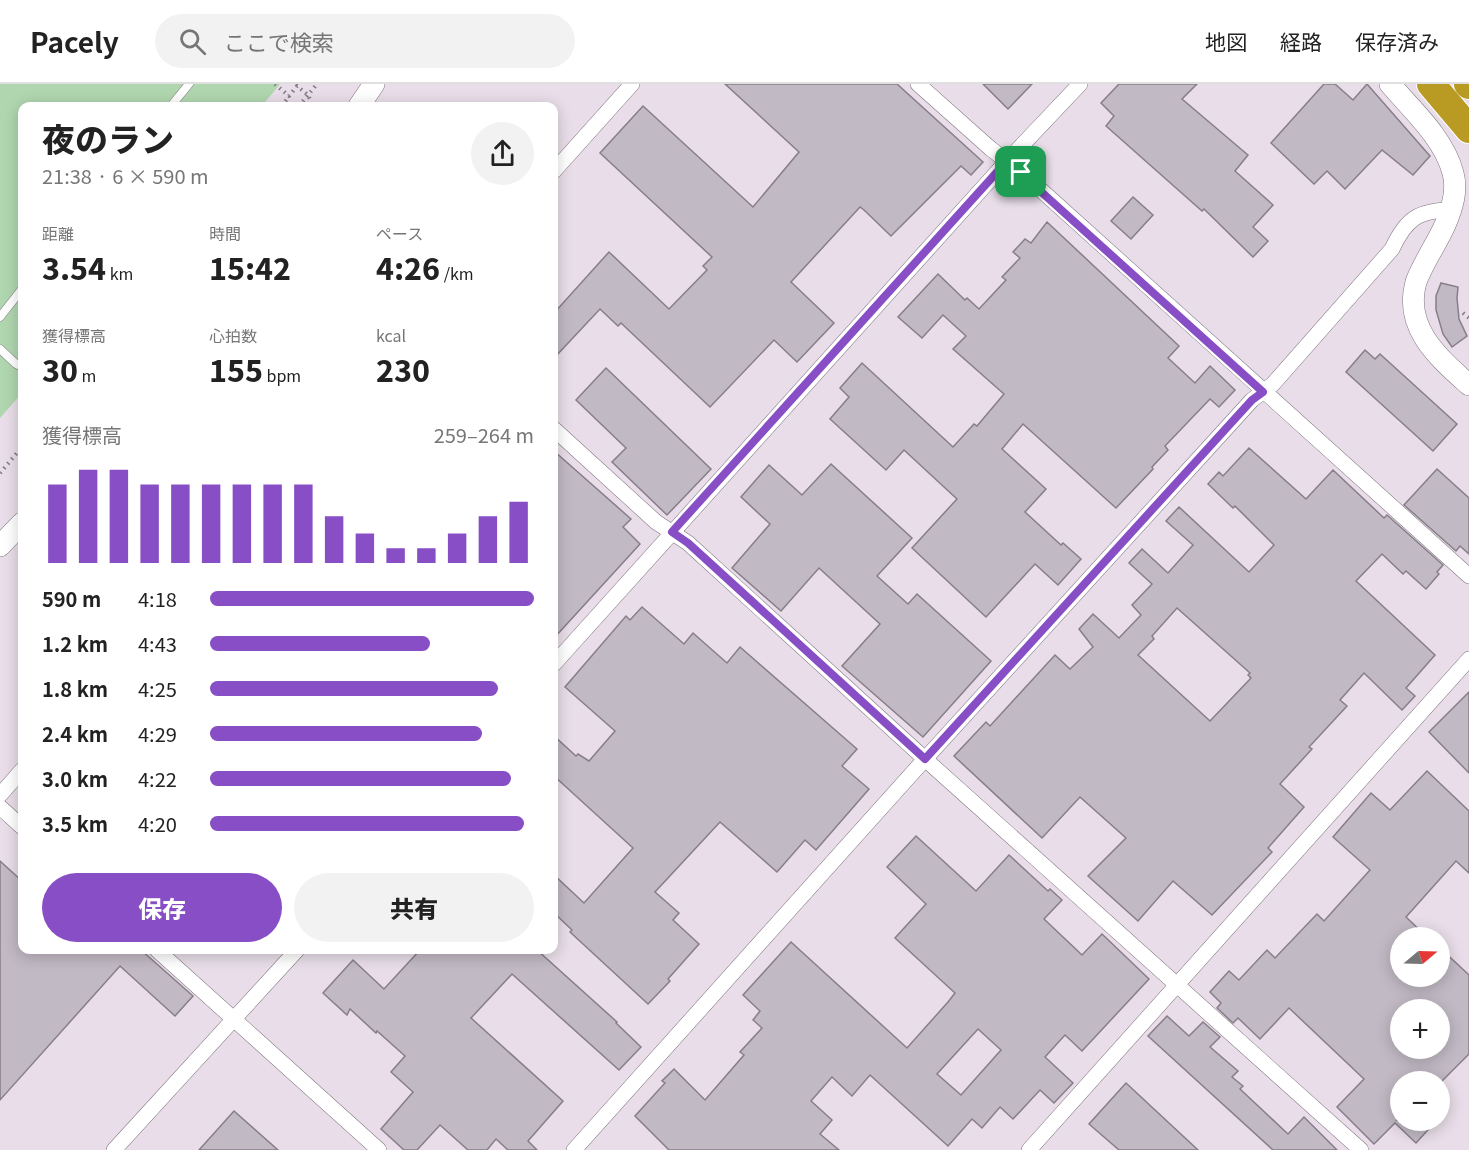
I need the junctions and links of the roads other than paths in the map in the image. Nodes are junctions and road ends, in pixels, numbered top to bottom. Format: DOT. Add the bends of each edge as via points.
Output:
graph roads {
  1 [pos="189,84"];
  2 [pos="374,84"];
  3 [pos="632,84"];
  4 [pos="918,84"];
  5 [pos="1080,84"];
  6 [pos="1390,84"];
  7 [pos="1431,84"];
  8 [pos="174,102"];
  9 [pos="362,102"];
  10 [pos="1469,129"];
  11 [pos="1007,161"];
  12 [pos="558,167"];
  13 [pos="1452,210"];
  14 [pos="18,295"];
  15 [pos="0,317"];
  16 [pos="0,349"];
  17 [pos="18,365"];
  18 [pos="1469,385"];
  19 [pos="1263,392"];
  20 [pos="558,433"];
  21 [pos="18,527"];
  22 [pos="672,532"];
  23 [pos="0,546"];
  24 [pos="1469,576"];
  25 [pos="1469,659"];
  26 [pos="558,660"];
  27 [pos="925,759"];
  28 [pos="18,775"];
  29 [pos="0,795"];
  30 [pos="0,807"];
  31 [pos="18,823"];
  32 [pos="161,954"];
  33 [pos="293,954"];
  34 [pos="1176,985"];
  35 [pos="234,1019"];
  36 [pos="114,1150"];
  37 [pos="379,1150"];
  38 [pos="574,1150"];
  39 [pos="1029,1150"];
  40 [pos="1361,1150"];
  1 -- 8 [label="lane"];
  2 -- 9 [label="street"];
  3 -- 12 [label="street"];
  4 -- 11 [label="street"];
  5 -- 11 [label="street"];
  6 -- 13 [label="street" via="1446,154 1453,174"];
  7 -- 10 [label="highway"];
  11 -- 19 [label="street"];
  11 -- 22 [label="street"];
  13 -- 18 [label="street" via="1422,267 1414,303 1424,339"];
  13 -- 19 [label="street" via="1428,212 1409,220 1392,249"];
  14 -- 15 [label="lane"];
  16 -- 17 [label="lane"];
  19 -- 24 [label="street"];
  19 -- 27 [label="street"];
  20 -- 22 [label="street"];
  21 -- 23 [label="street"];
  22 -- 26 [label="street"];
  22 -- 27 [label="street"];
  25 -- 34 [label="street"];
  27 -- 34 [label="street"];
  27 -- 38 [label="street"];
  28 -- 29 [label="street"];
  30 -- 31 [label="street"];
  32 -- 35 [label="street"];
  33 -- 35 [label="street"];
  34 -- 39 [label="street"];
  34 -- 40 [label="street"];
  35 -- 36 [label="street"];
  35 -- 37 [label="street"];
}
